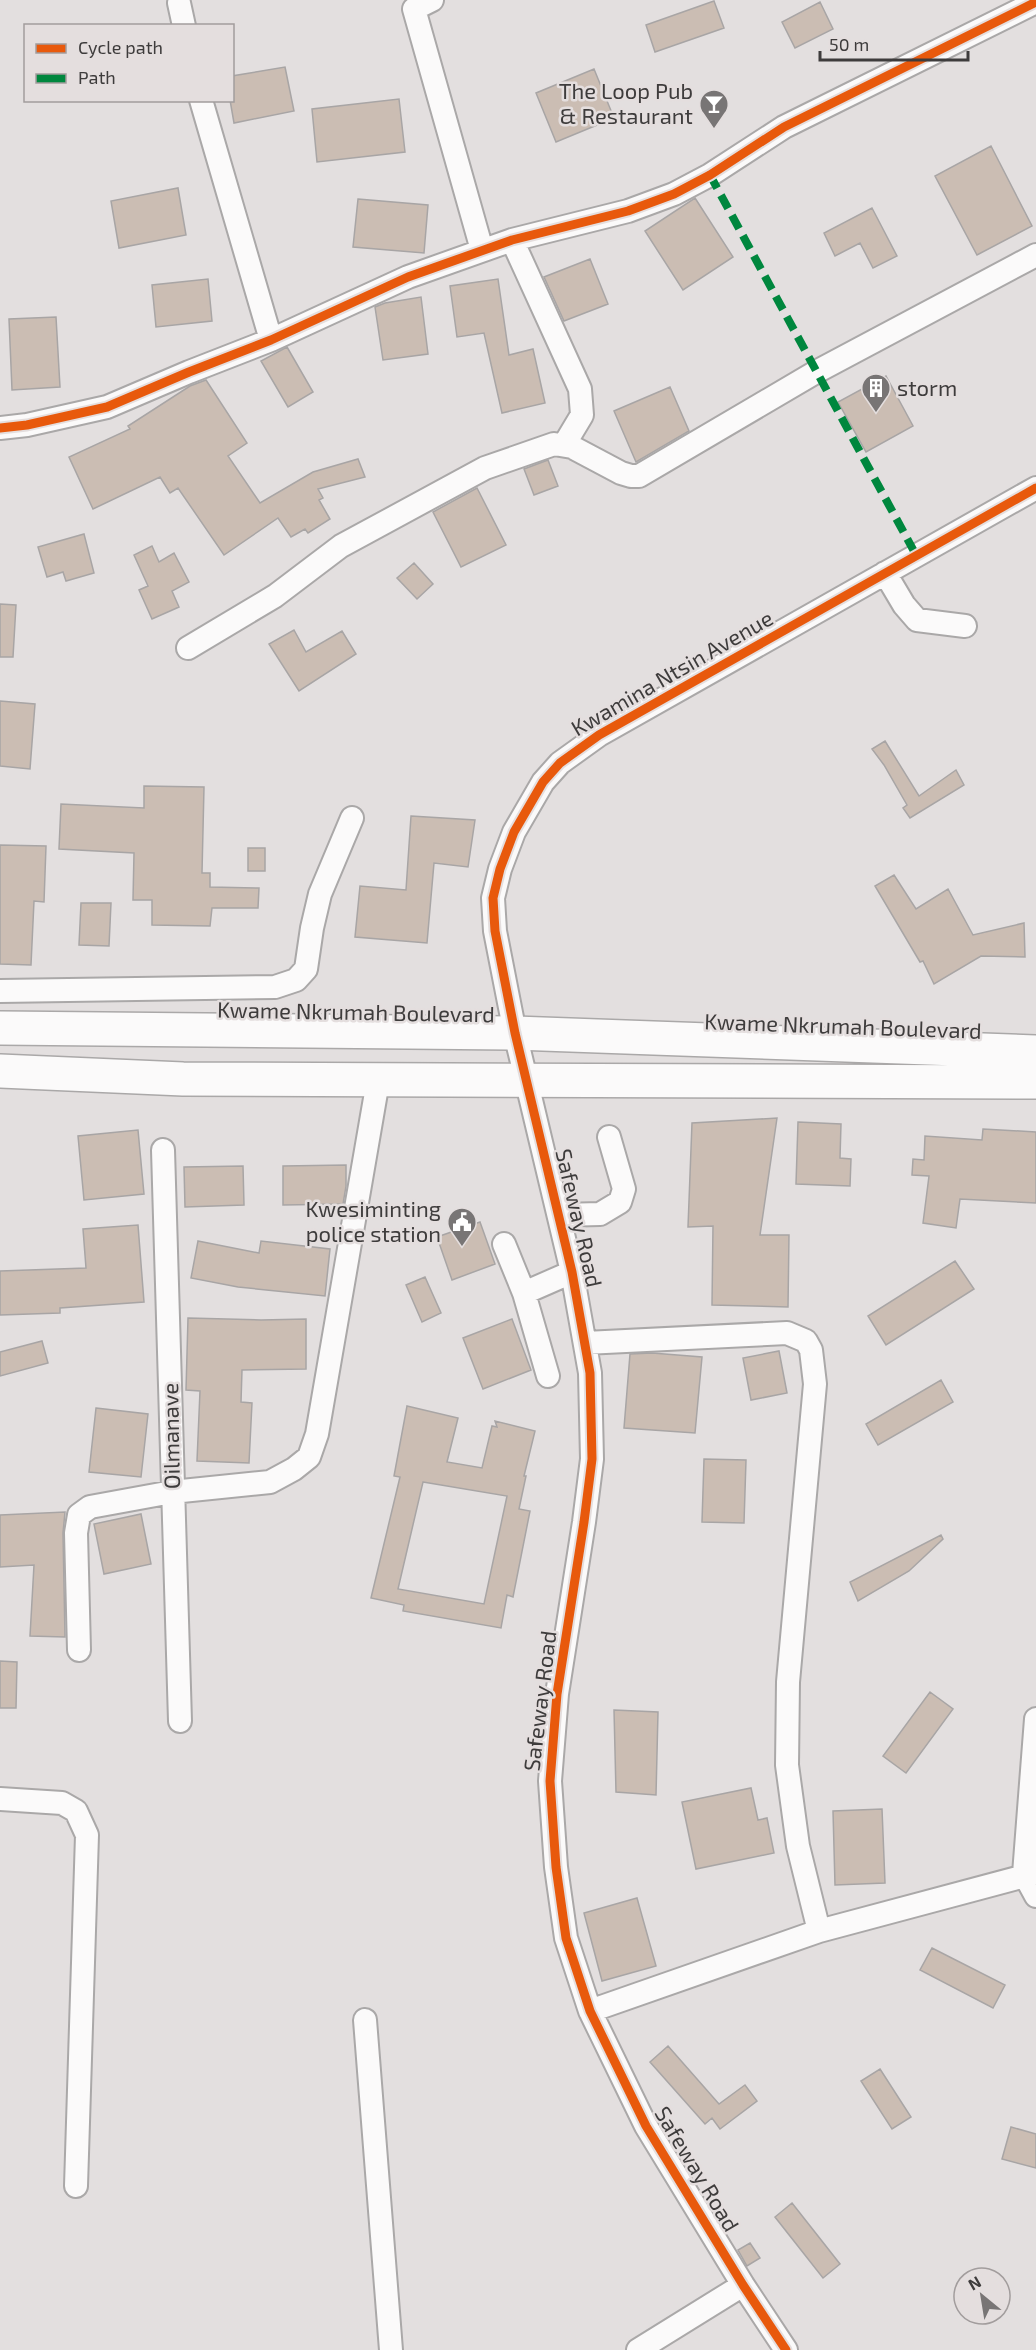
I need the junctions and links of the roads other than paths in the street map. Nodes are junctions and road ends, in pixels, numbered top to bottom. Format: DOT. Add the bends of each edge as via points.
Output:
graph roads {
  1 [pos="1036,2"];
  2 [pos="179,3"];
  3 [pos="420,3"];
  4 [pos="184,24"];
  5 [pos="202,102"];
  6 [pos="513,240"];
  7 [pos="482,250"];
  8 [pos="1036,255"];
  9 [pos="271,340"];
  10 [pos="0,428"];
  11 [pos="564,444"];
  12 [pos="1036,488"];
  13 [pos="885,573"];
  14 [pos="965,626"];
  15 [pos="188,648"];
  16 [pos="352,819"];
  17 [pos="0,992"];
  18 [pos="0,1028"];
  19 [pos="515,1033"];
  20 [pos="1036,1052"];
  21 [pos="0,1071"];
  22 [pos="525,1080"];
  23 [pos="378,1081"];
  24 [pos="1036,1082"];
  25 [pos="609,1137"];
  26 [pos="164,1150"];
  27 [pos="560,1215"];
  28 [pos="504,1244"];
  29 [pos="572,1272"];
  30 [pos="524,1293"];
  31 [pos="585,1343"];
  32 [pos="548,1376"];
  33 [pos="172,1492"];
  34 [pos="78,1650"];
  35 [pos="1036,1719"];
  36 [pos="180,1721"];
  37 [pos="0,1799"];
  38 [pos="1030,1874"];
  39 [pos="1036,1896"];
  40 [pos="819,1930"];
  41 [pos="590,2011"];
  42 [pos="365,2020"];
  43 [pos="76,2186"];
  44 [pos="743,2285"];
  45 [pos="391,2350"];
  46 [pos="638,2350"];
  47 [pos="786,2350"];
  1 -- 6 [label="street" via="784,128 710,176 674,194 628,212"];
  2 -- 4 [label="street"];
  3 -- 7 [label="street"];
  5 -- 9 [label="street"];
  6 -- 7 [label="street"];
  6 -- 11 [label="street" via="580,388 582,415"];
  7 -- 9 [label="street" via="408,277"];
  8 -- 11 [label="street" via="816,372 639,476 621,472"];
  9 -- 10 [label="street" via="107,407"];
  11 -- 15 [label="street" via="485,468 351,540 275,596"];
  12 -- 13 [label="street, Kwamina Ntsin Avenue"];
  13 -- 14 [label="street" via="917,620"];
  13 -- 19 [label="street, Kwamina Ntsin Avenue" via="599,735 560,763 543,782 514,832 493,898 495,931"];
  16 -- 17 [label="street" via="320,894 306,969 296,980 276,987"];
  18 -- 19 [label="highway, Kwame Nkrumah Boulevard"];
  19 -- 20 [label="highway, Kwame Nkrumah Boulevard"];
  19 -- 22 [label="street, Kwamina Ntsin Avenue"];
  21 -- 23 [label="highway" via="183,1079"];
  22 -- 23 [label="highway"];
  22 -- 24 [label="highway"];
  22 -- 27 [label="street, Safeway Road"];
  23 -- 33 [label="street" via="317,1434 309,1456 270,1482"];
  25 -- 27 [label="street" via="624,1189 620,1202 600,1214"];
  26 -- 33 [label="street, Oilmanave"];
  27 -- 29 [label="street, Safeway Road"];
  28 -- 30 [label="street"];
  29 -- 30 [label="street"];
  29 -- 31 [label="street, Safeway Road"];
  30 -- 32 [label="street"];
  31 -- 40 [label="street" via="788,1333 806,1341 811,1350 815,1384 789,1671 787,1765 798,1846"];
  31 -- 41 [label="street, Safeway Road" via="590,1373 592,1459 557,1694 550,1781 566,1938"];
  33 -- 34 [label="street" via="90,1507 79,1515"];
  33 -- 36 [label="street, Oilmanave"];
  35 -- 38 [label="street"];
  37 -- 43 [label="street" via="62,1803 76,1810 87,1835"];
  38 -- 39 [label="street"];
  38 -- 40 [label="street"];
  40 -- 41 [label="street"];
  41 -- 44 [label="street, Safeway Road" via="646,2126"];
  42 -- 45 [label="street"];
  44 -- 46 [label="street"];
  44 -- 47 [label="street, Safeway Road"];
}
